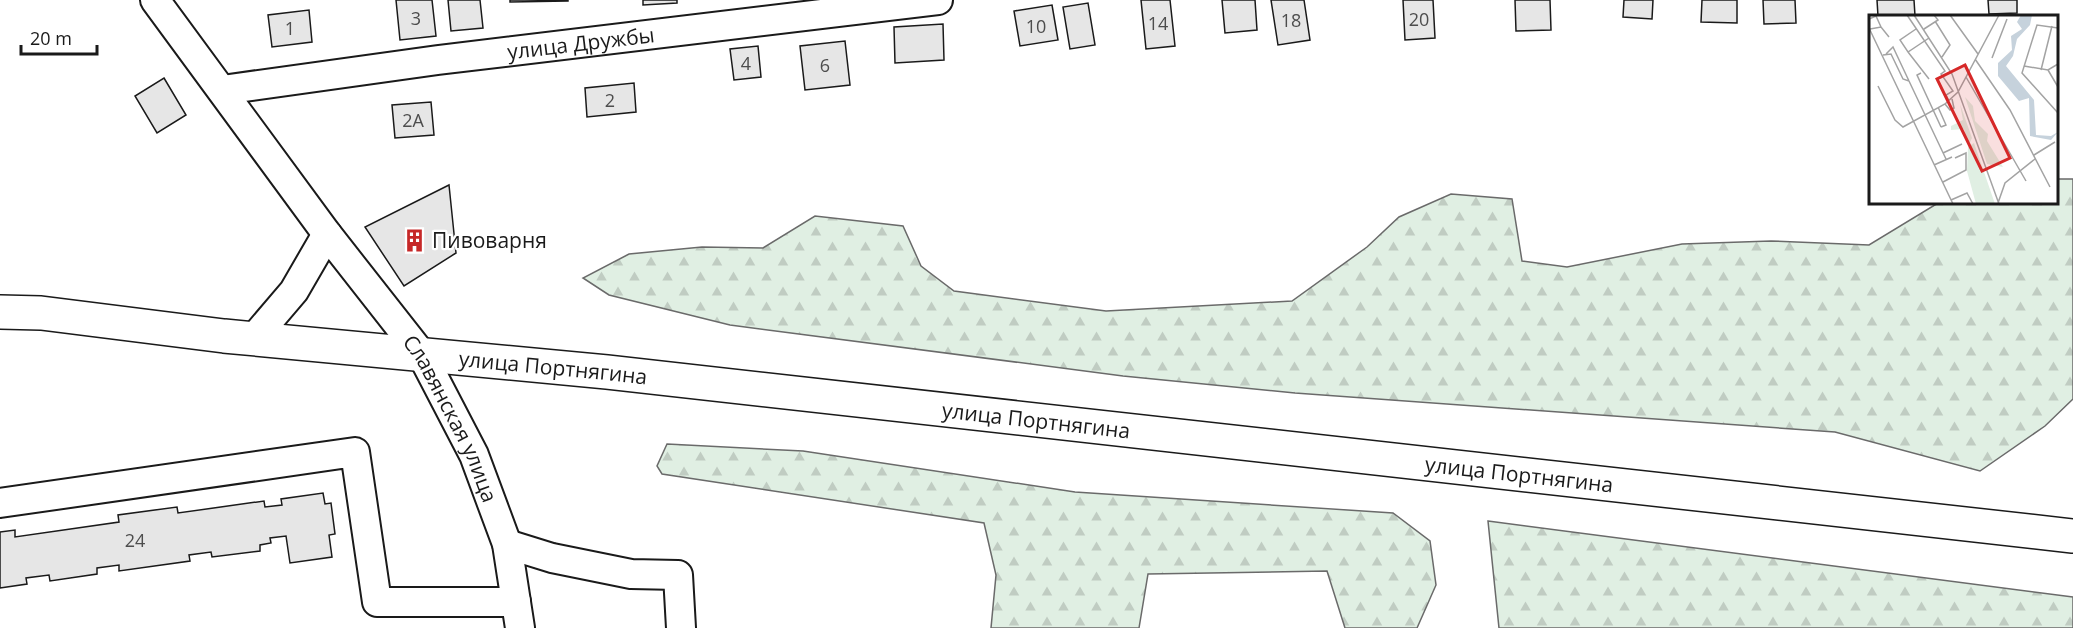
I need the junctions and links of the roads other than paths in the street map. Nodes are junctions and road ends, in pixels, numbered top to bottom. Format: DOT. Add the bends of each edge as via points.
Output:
graph roads {
  1 [pos="154,0"];
  2 [pos="938,0"];
  3 [pos="222,90"];
  4 [pos="327,234"];
  5 [pos="0,312"];
  6 [pos="254,338"];
  7 [pos="422,355"];
  8 [pos="0,503"];
  9 [pos="2073,536"];
  10 [pos="507,544"];
  11 [pos="518,615"];
  12 [pos="681,628"];
  1 -- 3 [label="street, Славянская улица"];
  2 -- 3 [label="street, улица Дружбы"];
  3 -- 4 [label="street, Славянская улица"];
  4 -- 6 [label="street" via="294,291"];
  4 -- 7 [label="street, Славянская улица"];
  5 -- 6 [label="main road, улица Портнягина" via="41,313"];
  6 -- 7 [label="main road, улица Портнягина"];
  7 -- 9 [label="main road, улица Портнягина" via="631,374"];
  7 -- 10 [label="street, Славянская улица" via="474,455"];
  8 -- 11 [label="street" via="355,452 377,602"];
  10 -- 11 [label="street, Славянская улица"];
  10 -- 12 [label="street" via="552,558 631,574 678,575"];
}
